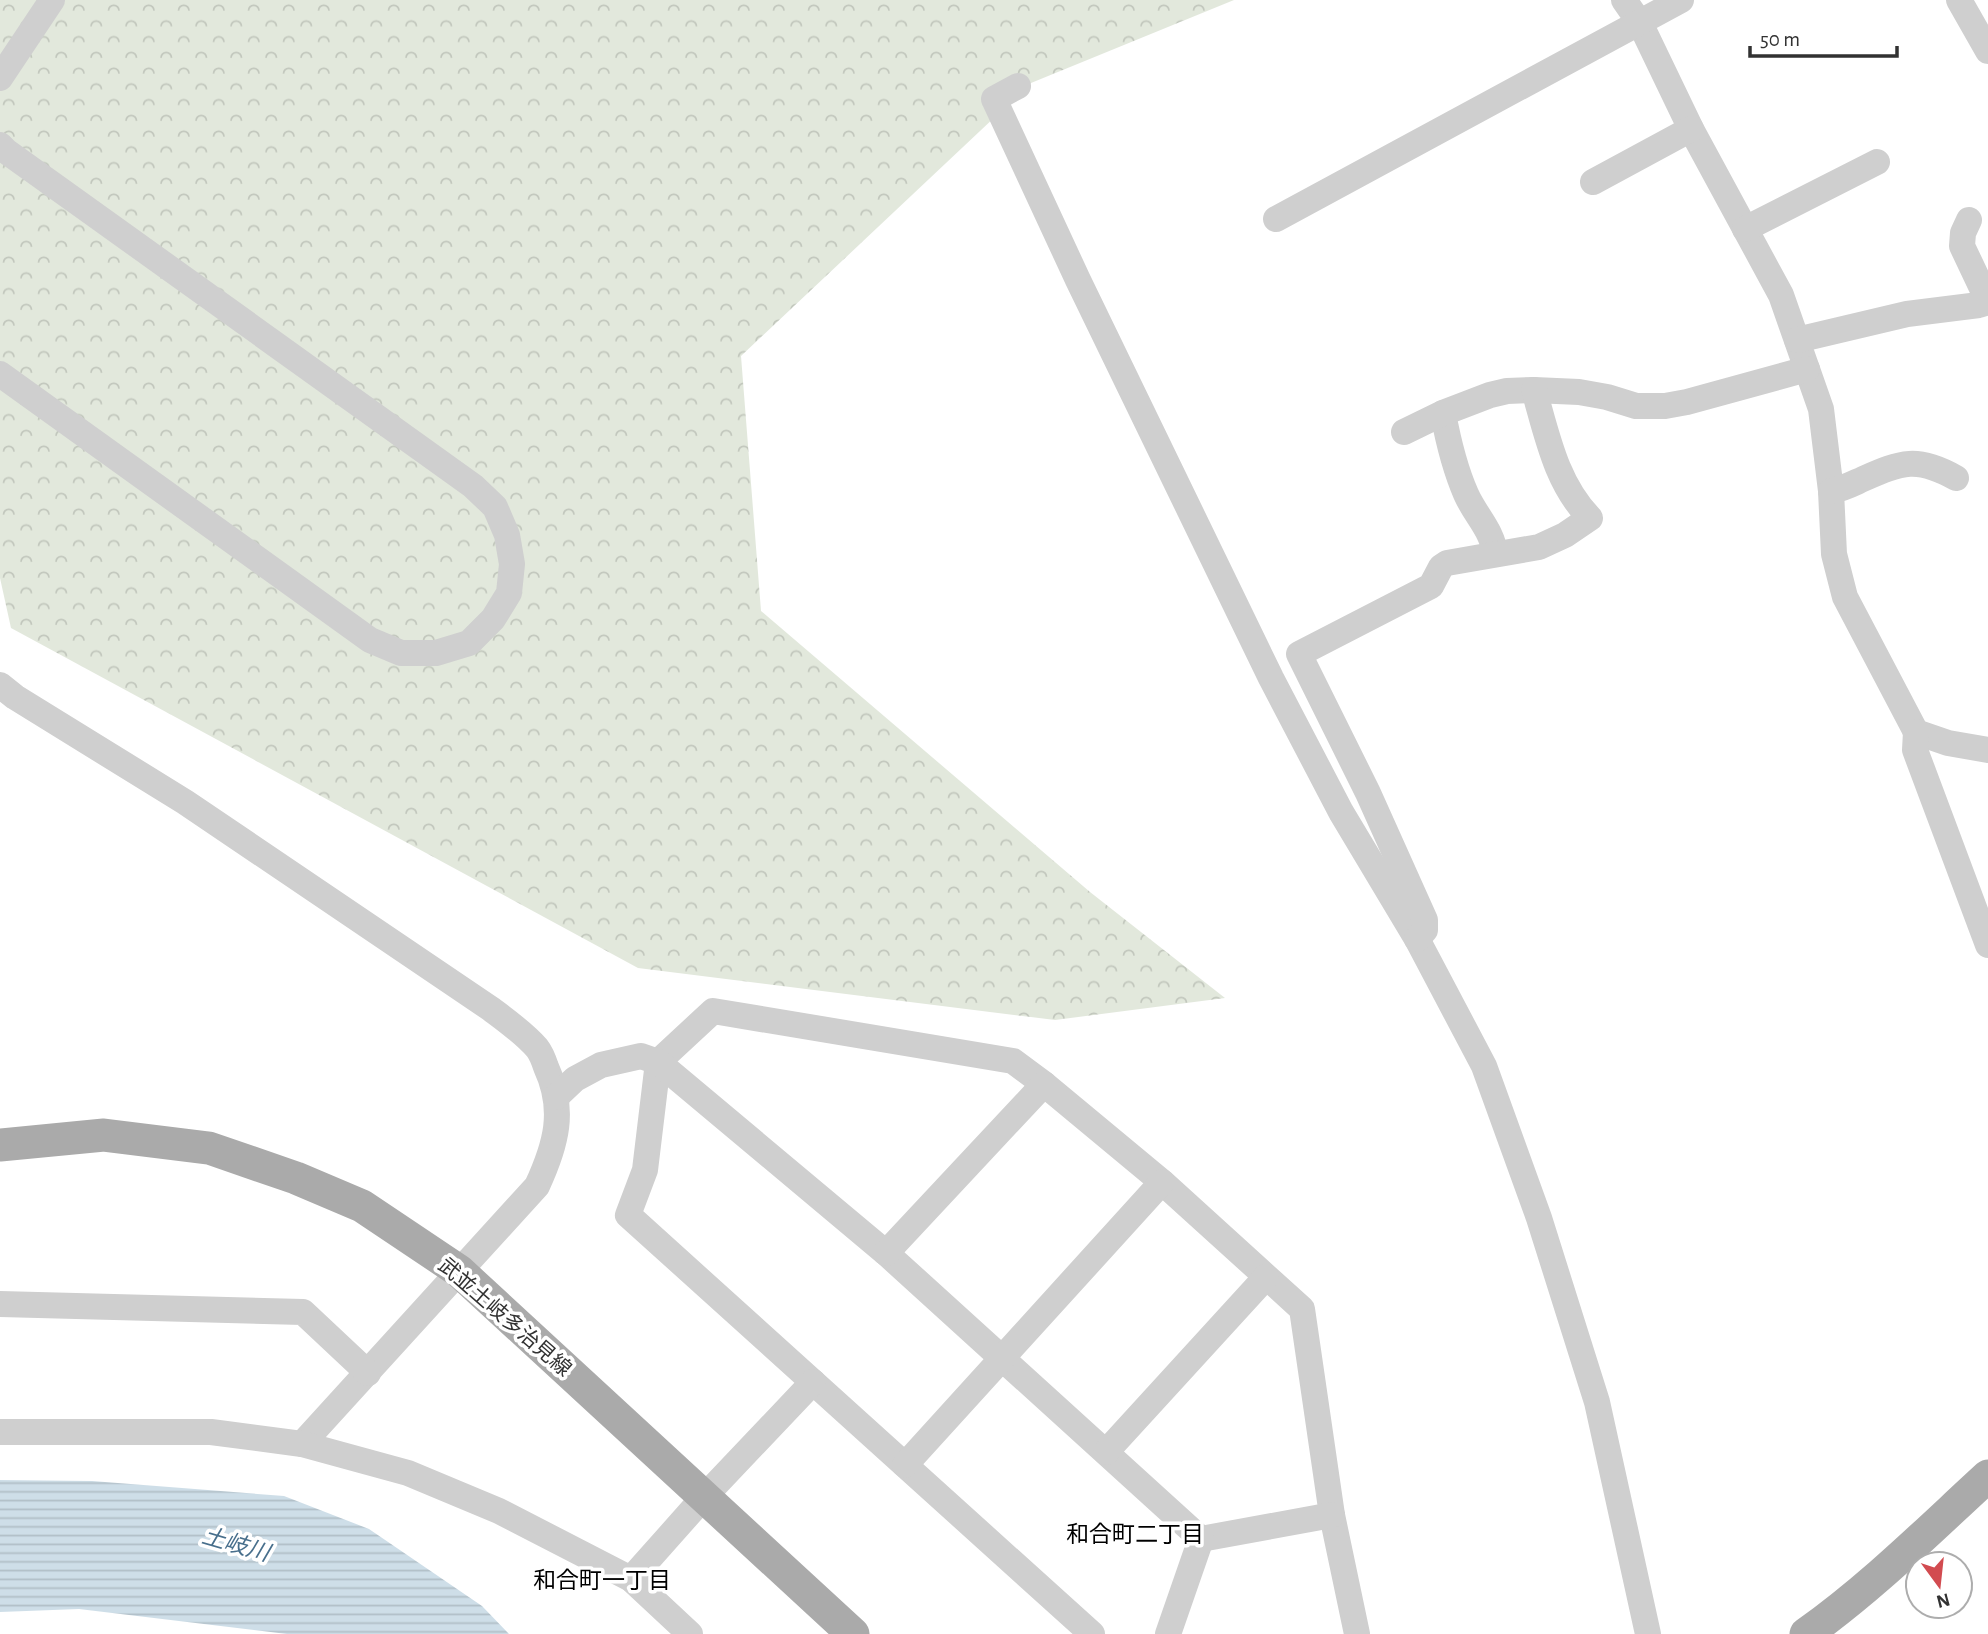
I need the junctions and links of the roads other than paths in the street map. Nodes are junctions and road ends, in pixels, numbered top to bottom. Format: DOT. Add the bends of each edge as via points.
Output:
graph roads {
  1 [pos="52,0"];
  2 [pos="1624,0"];
  3 [pos="1681,0"];
  4 [pos="1960,0"];
  5 [pos="1640,23"];
  6 [pos="1988,51"];
  7 [pos="0,78"];
  8 [pos="1018,86"];
  9 [pos="1691,130"];
  10 [pos="0,145"];
  11 [pos="1877,162"];
  12 [pos="1593,182"];
  13 [pos="1276,219"];
  14 [pos="1969,220"];
  15 [pos="1745,229"];
  16 [pos="1986,309"];
  17 [pos="1797,340"];
  18 [pos="1807,369"];
  19 [pos="0,374"];
  20 [pos="1534,390"];
  21 [pos="1443,413"];
  22 [pos="1404,432"];
  23 [pos="1956,478"];
  24 [pos="1832,491"];
  25 [pos="1495,554"];
  26 [pos="0,685"];
  27 [pos="1916,732"];
  28 [pos="1988,750"];
  29 [pos="1417,939"];
  30 [pos="1988,945"];
  31 [pos="658,1062"];
  32 [pos="1044,1084"];
  33 [pos="556,1097"];
  34 [pos="0,1145"];
  35 [pos="1162,1182"];
  36 [pos="886,1253"];
  37 [pos="459,1271"];
  38 [pos="1266,1277"];
  39 [pos="0,1304"];
  40 [pos="1001,1358"];
  41 [pos="368,1373"];
  42 [pos="813,1382"];
  43 [pos="0,1432"];
  44 [pos="302,1444"];
  45 [pos="1106,1452"];
  46 [pos="905,1465"];
  47 [pos="1988,1476"];
  48 [pos="704,1498"];
  49 [pos="1332,1515"];
  50 [pos="1201,1539"];
  51 [pos="631,1580"];
  52 [pos="690,1634"];
  53 [pos="853,1634"];
  54 [pos="1092,1634"];
  55 [pos="1168,1634"];
  56 [pos="1357,1634"];
  57 [pos="1648,1634"];
  58 [pos="1806,1634"];
  1 -- 7 [label="street"];
  2 -- 5 [label="street"];
  3 -- 5 [label="street"];
  4 -- 6 [label="street"];
  5 -- 9 [label="street"];
  5 -- 13 [label="street"];
  8 -- 29 [label="street" via="994,99 1024,166 1271,678 1341,812"];
  9 -- 12 [label="street"];
  9 -- 15 [label="street"];
  10 -- 19 [label="street" via="473,486 495,507 507,535 512,564 509,593 470,643 436,653 390,649 370,640"];
  11 -- 15 [label="street"];
  14 -- 16 [label="street" via="1962,246"];
  15 -- 17 [label="street" via="1781,295"];
  16 -- 17 [label="street" via="1907,314"];
  17 -- 18 [label="street"];
  18 -- 20 [label="street" via="1665,406 1636,406 1578,392"];
  18 -- 24 [label="street" via="1821,409"];
  20 -- 21 [label="street" via="1490,395"];
  20 -- 25 [label="street" via="1559,474 1590,518 1550,543"];
  21 -- 22 [label="street"];
  21 -- 25 [label="street" via="1466,495 1494,542"];
  23 -- 24 [label="street" via="1921,463 1905,463"];
  24 -- 27 [label="street" via="1834,554 1845,597"];
  25 -- 29 [label="street" via="1447,563 1431,586 1299,654 1425,920 1425,930"];
  26 -- 33 [label="street" via="185,803 518,1029 538,1049"];
  27 -- 28 [label="street"];
  27 -- 30 [label="street" via="1915,750"];
  29 -- 57 [label="street" via="1484,1066 1539,1217 1597,1402"];
  31 -- 32 [label="street" via="713,1011 1013,1061"];
  31 -- 33 [label="street" via="641,1056 601,1065 575,1079"];
  31 -- 36 [label="street"];
  31 -- 42 [label="street" via="645,1170 628,1215"];
  32 -- 35 [label="street"];
  32 -- 36 [label="street"];
  33 -- 37 [label="street" via="558,1128 551,1158 537,1186"];
  34 -- 37 [label="main road, 武並土岐多治見線" via="104,1135 209,1148 362,1206"];
  35 -- 38 [label="street"];
  35 -- 40 [label="street"];
  36 -- 40 [label="street"];
  37 -- 41 [label="street"];
  37 -- 48 [label="main road, 武並土岐多治見線"];
  38 -- 45 [label="street"];
  38 -- 49 [label="street" via="1302,1309"];
  39 -- 41 [label="street" via="303,1312"];
  40 -- 45 [label="street"];
  40 -- 46 [label="street"];
  41 -- 44 [label="street"];
  42 -- 46 [label="street"];
  42 -- 48 [label="street"];
  43 -- 44 [label="street" via="211,1432"];
  44 -- 51 [label="street" via="408,1473 499,1511"];
  45 -- 50 [label="street"];
  46 -- 54 [label="street"];
  47 -- 58 [label="main road"];
  48 -- 51 [label="street"];
  48 -- 53 [label="main road, 武並土岐多治見線"];
  49 -- 50 [label="street"];
  49 -- 56 [label="street"];
  50 -- 55 [label="street"];
  51 -- 52 [label="street"];
}
